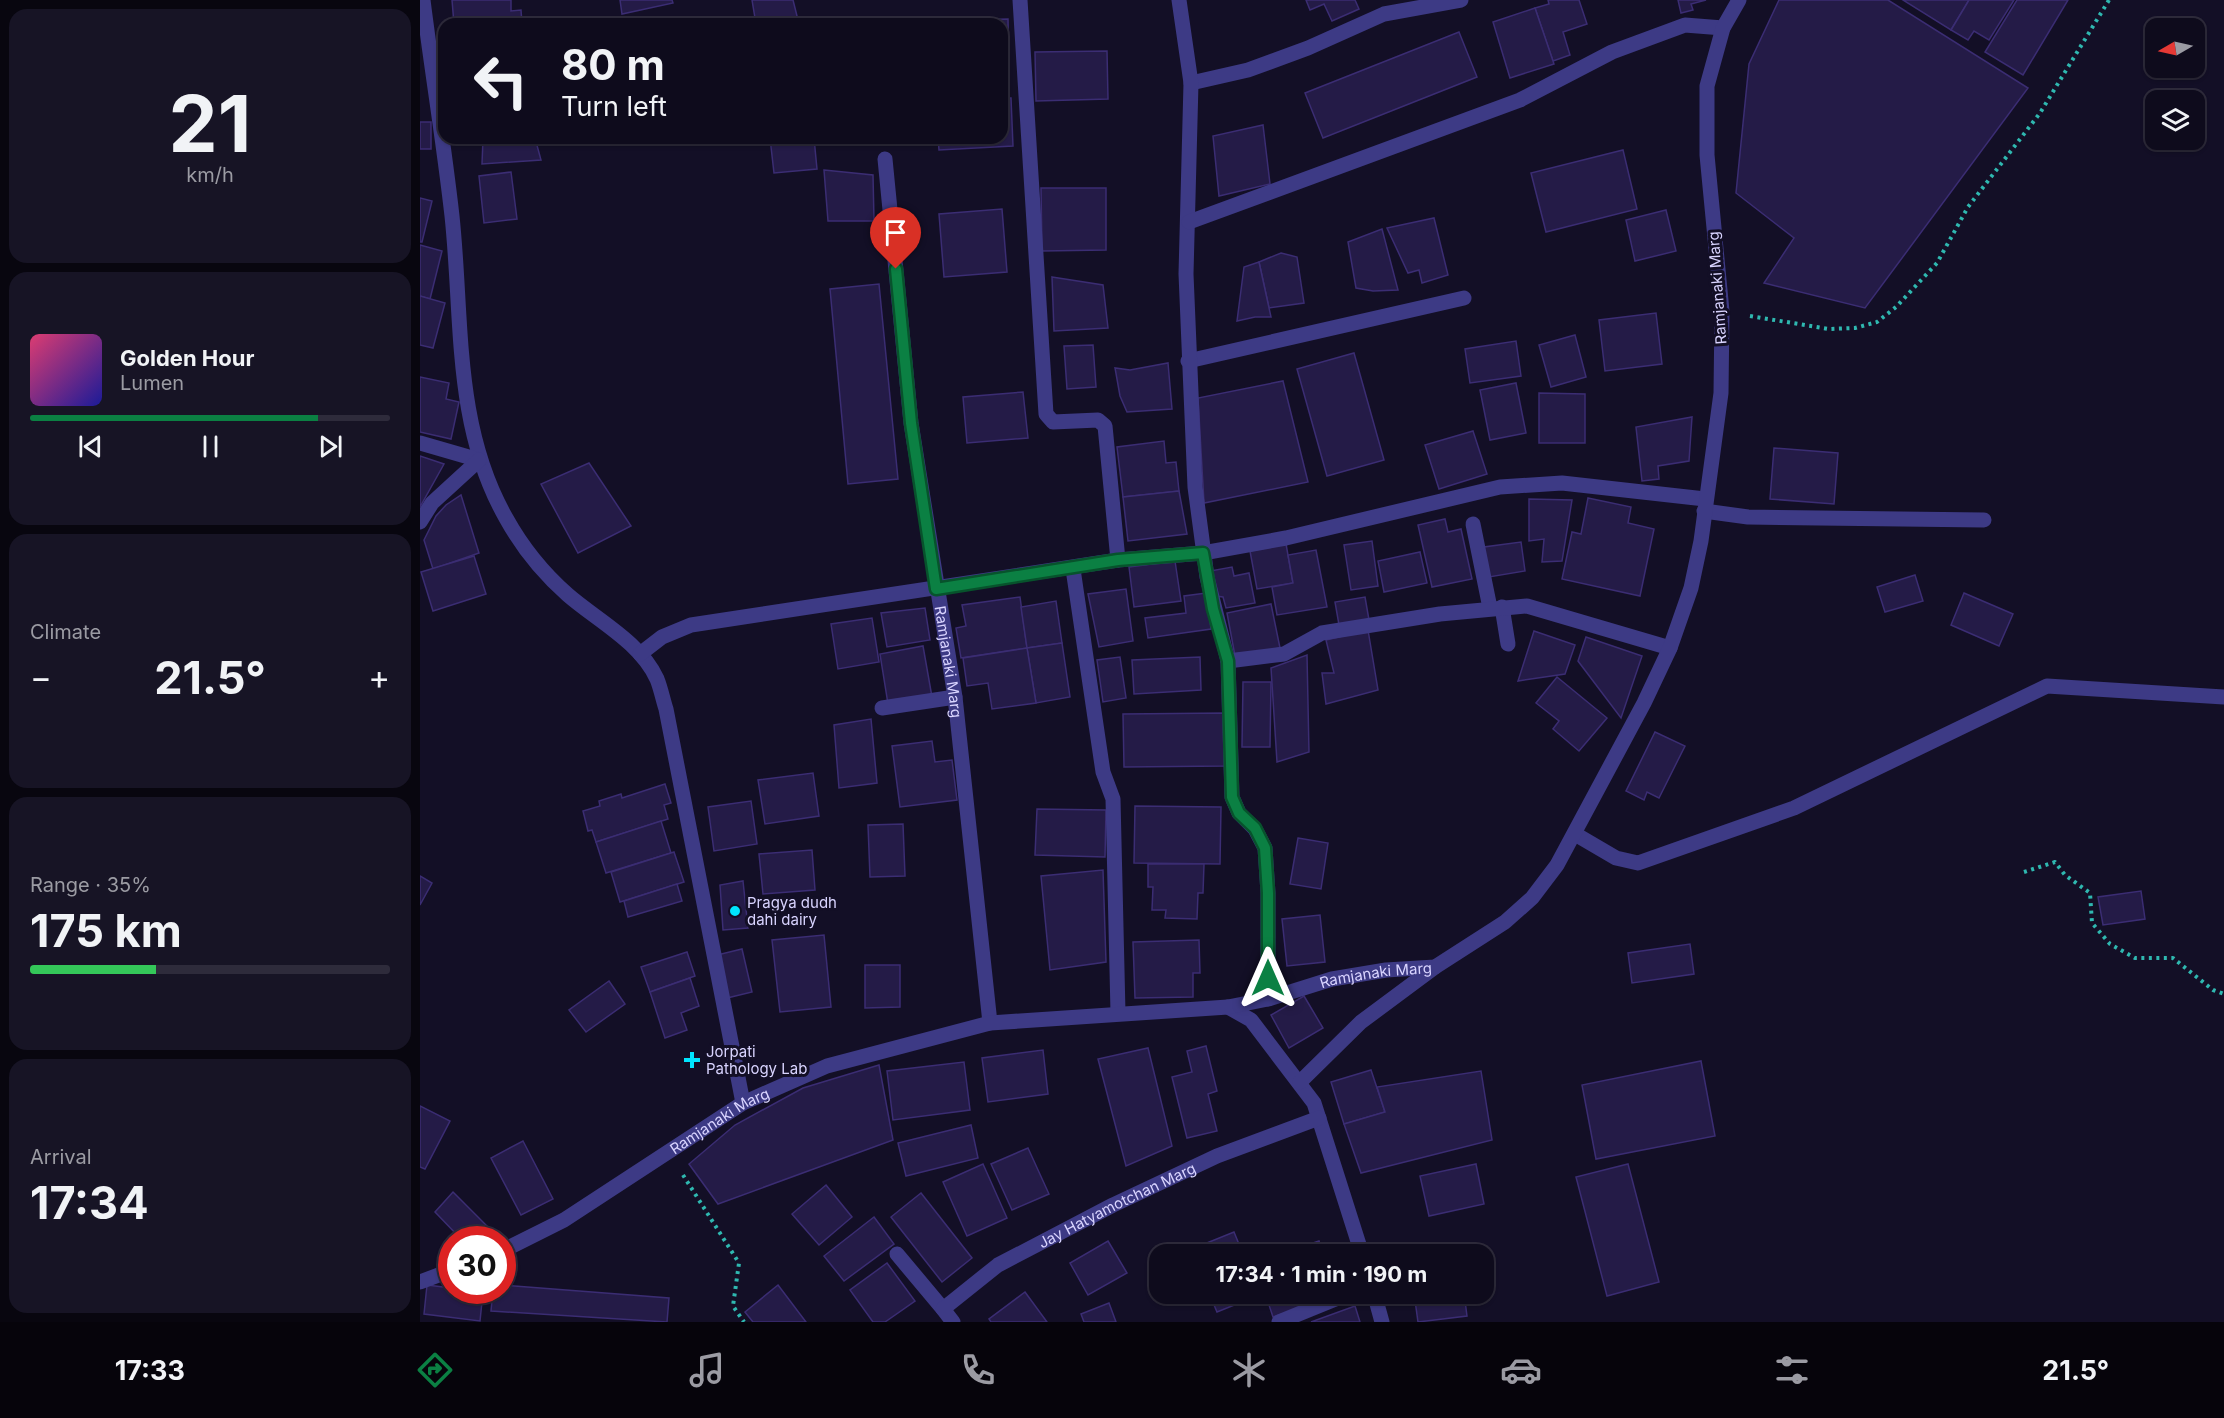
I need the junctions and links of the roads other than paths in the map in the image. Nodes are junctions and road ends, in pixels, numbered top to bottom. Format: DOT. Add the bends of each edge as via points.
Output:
graph roads {
  1 [pos="423,0"];
  2 [pos="1020,0"];
  3 [pos="1179,0"];
  4 [pos="1461,0"];
  5 [pos="1739,0"];
  6 [pos="1723,27"];
  7 [pos="1191,83"];
  8 [pos="438,113"];
  9 [pos="442,144"];
  10 [pos="885,159"];
  11 [pos="1189,222"];
  12 [pos="1464,298"];
  13 [pos="1188,361"];
  14 [pos="420,443"];
  15 [pos="479,460"];
  16 [pos="1705,505"];
  17 [pos="1984,520"];
  18 [pos="420,522"];
  19 [pos="1473,524"];
  20 [pos="1203,553"];
  21 [pos="1118,560"];
  22 [pos="1072,569"];
  23 [pos="936,589"];
  24 [pos="1496,608"];
  25 [pos="1508,644"];
  26 [pos="1670,648"];
  27 [pos="640,654"];
  28 [pos="1228,661"];
  29 [pos="955,697"];
  30 [pos="2224,697"];
  31 [pos="882,708"];
  32 [pos="1575,834"];
  33 [pos="1435,967"];
  34 [pos="1268,999"];
  35 [pos="1228,1007"];
  36 [pos="1118,1013"];
  37 [pos="990,1023"];
  38 [pos="1300,1082"];
  39 [pos="742,1103"];
  40 [pos="1318,1118"];
  41 [pos="516,1244"];
  42 [pos="1359,1244"];
  43 [pos="897,1254"];
  44 [pos="438,1275"];
  45 [pos="420,1282"];
  46 [pos="1323,1304"];
  47 [pos="1377,1304"];
  48 [pos="943,1309"];
  49 [pos="953,1322"];
  50 [pos="1279,1322"];
  51 [pos="1382,1322"];
  1 -- 8 [label="street"];
  2 -- 21 [label="street" via="1046,414 1053,422 1098,420 1106,426"];
  3 -- 7 [label="street"];
  4 -- 7 [label="street" via="1384,15 1248,70"];
  5 -- 6 [label="street, Ramjanaki Marg"];
  6 -- 11 [label="street" via="1684,25 1612,52 1520,100"];
  6 -- 16 [label="street, Ramjanaki Marg" via="1707,86 1707,143 1722,311 1721,393"];
  7 -- 11 [label="street"];
  9 -- 15 [label="street" via="452,218 460,349"];
  10 -- 23 [label="street, Ramjanaki Marg" via="911,423"];
  11 -- 13 [label="street"];
  12 -- 13 [label="street"];
  13 -- 20 [label="street"];
  14 -- 15 [label="street"];
  15 -- 18 [label="street" via="432,503"];
  15 -- 27 [label="street" via="505,517 533,560 568,595"];
  16 -- 17 [label="street" via="1748,517"];
  16 -- 20 [label="street" via="1562,483 1500,487 1308,533"];
  16 -- 26 [label="street, Ramjanaki Marg" via="1691,588"];
  19 -- 24 [label="street"];
  20 -- 21 [label="street"];
  20 -- 28 [label="street"];
  21 -- 22 [label="street"];
  22 -- 23 [label="street"];
  22 -- 36 [label="street" via="1103,772 1113,799"];
  23 -- 27 [label="street" via="692,625 662,637"];
  23 -- 29 [label="street, Ramjanaki Marg"];
  24 -- 25 [label="street"];
  24 -- 26 [label="street" via="1527,606"];
  24 -- 28 [label="street" via="1322,633 1284,654"];
  26 -- 32 [label="street, Ramjanaki Marg"];
  27 -- 39 [label="street" via="656,678 666,710"];
  28 -- 34 [label="street" via="1232,797 1265,848"];
  29 -- 31 [label="street"];
  29 -- 37 [label="street, Ramjanaki Marg"];
  30 -- 32 [label="street" via="2047,686 1794,808 1638,863 1616,858"];
  32 -- 33 [label="street, Ramjanaki Marg" via="1532,898 1505,922"];
  33 -- 34 [label="street, Ramjanaki Marg" via="1332,979"];
  33 -- 38 [label="street" via="1361,1022"];
  34 -- 35 [label="street, Ramjanaki Marg"];
  35 -- 36 [label="street, Ramjanaki Marg"];
  35 -- 38 [label="street" via="1251,1020"];
  36 -- 37 [label="street, Ramjanaki Marg"];
  37 -- 39 [label="street, Ramjanaki Marg" via="827,1066"];
  38 -- 40 [label="street" via="1314,1103"];
  39 -- 41 [label="street, Ramjanaki Marg" via="564,1220"];
  40 -- 42 [label="street"];
  40 -- 48 [label="street, Jay Hatyamotchan Marg" via="1217,1156 1113,1205 998,1265"];
  43 -- 48 [label="street"];
  44 -- 45 [label="street"];
  46 -- 50 [label="street"];
  47 -- 51 [label="street"];
  48 -- 49 [label="street"];
}
